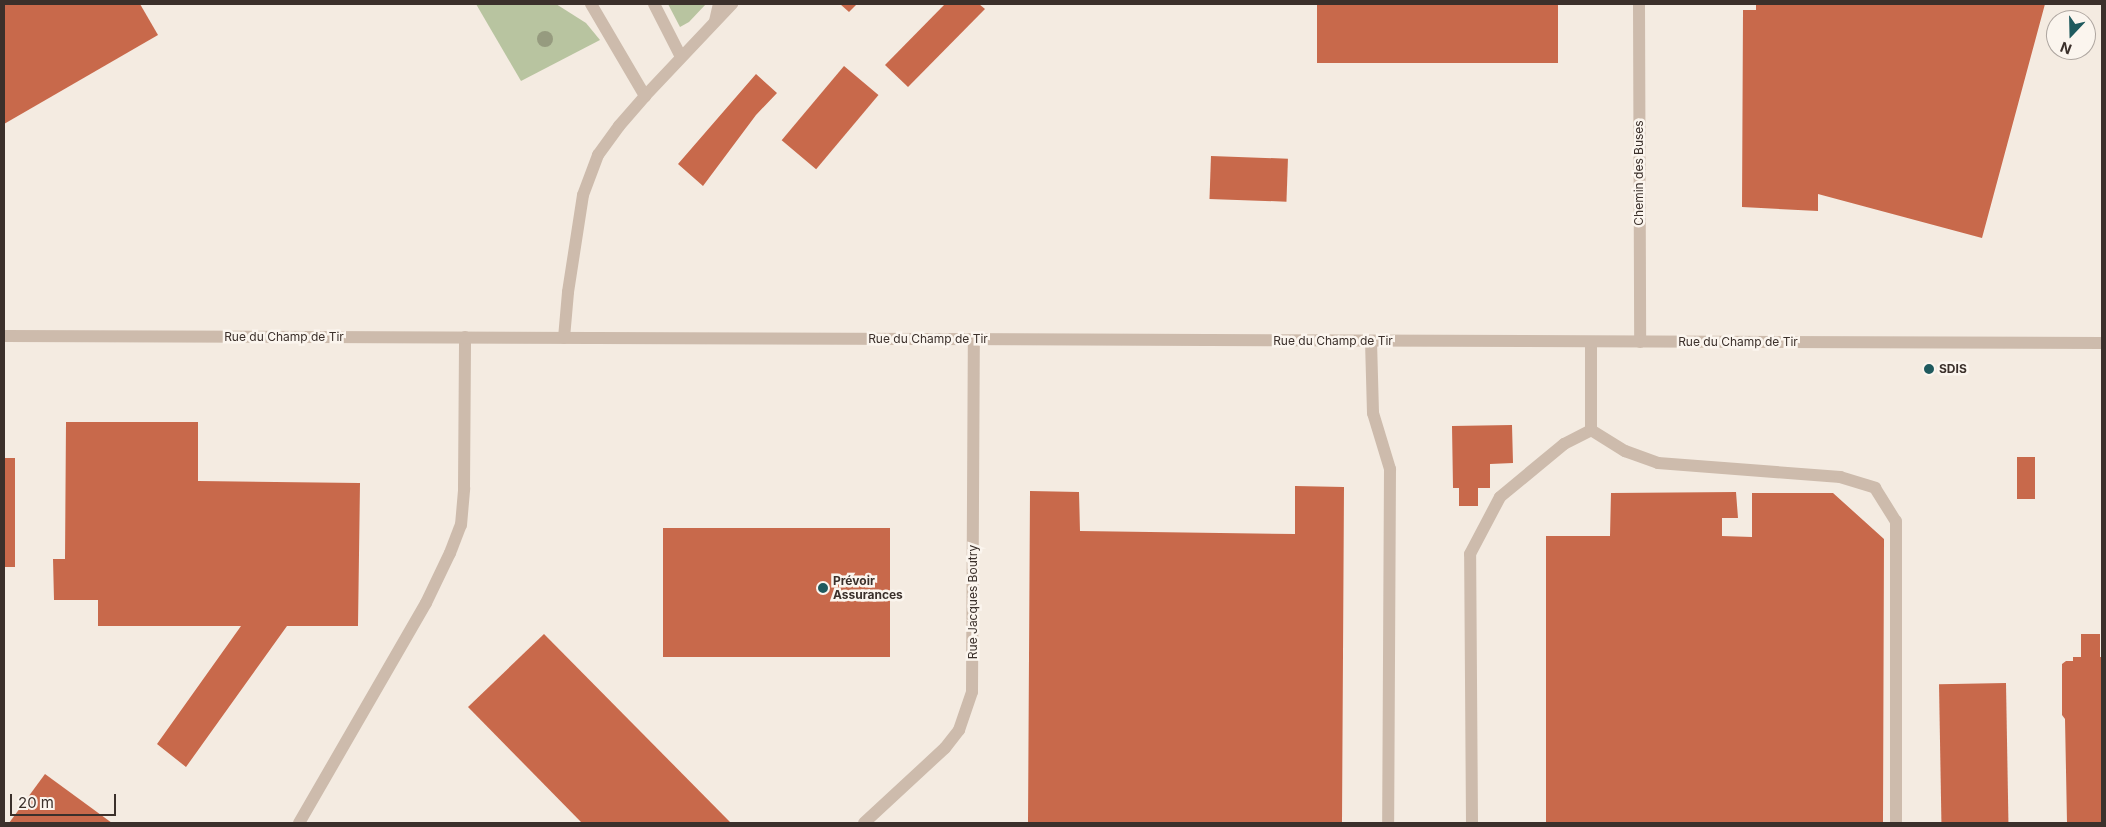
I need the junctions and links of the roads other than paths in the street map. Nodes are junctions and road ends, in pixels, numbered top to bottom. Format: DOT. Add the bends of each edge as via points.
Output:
graph roads {
  1 [pos="590,4"];
  2 [pos="654,4"];
  3 [pos="719,4"];
  4 [pos="732,4"];
  5 [pos="1639,4"];
  6 [pos="715,21"];
  7 [pos="681,57"];
  8 [pos="645,96"];
  9 [pos="4,336"];
  10 [pos="465,337"];
  11 [pos="564,338"];
  12 [pos="974,339"];
  13 [pos="1371,341"];
  14 [pos="1640,342"];
  15 [pos="1590,343"];
  16 [pos="2102,343"];
  17 [pos="1591,430"];
  18 [pos="299,823"];
  19 [pos="864,823"];
  20 [pos="1388,823"];
  21 [pos="1472,823"];
  22 [pos="1896,823"];
  1 -- 8 [label="street"];
  2 -- 7 [label="street"];
  3 -- 6 [label="street"];
  4 -- 6 [label="street"];
  5 -- 14 [label="street, Chemin des Buses"];
  6 -- 7 [label="street"];
  7 -- 8 [label="street"];
  8 -- 11 [label="street" via="598,156 588,179 583,195"];
  9 -- 10 [label="street, Rue du Champ de Tir"];
  10 -- 11 [label="street, Rue du Champ de Tir"];
  10 -- 18 [label="street" via="461,525 426,603"];
  11 -- 12 [label="street, Rue du Champ de Tir"];
  12 -- 13 [label="street, Rue du Champ de Tir"];
  12 -- 19 [label="street, Rue Jacques Boutry" via="972,692 959,730 945,748"];
  13 -- 15 [label="street, Rue du Champ de Tir"];
  13 -- 20 [label="street" via="1373,413 1390,469"];
  14 -- 15 [label="street, Rue du Champ de Tir"];
  14 -- 16 [label="street, Rue du Champ de Tir"];
  15 -- 17 [label="street"];
  17 -- 21 [label="street" via="1564,444 1500,497 1470,554"];
  17 -- 22 [label="street" via="1625,451 1658,463 1840,477 1875,488 1896,521"];
}
